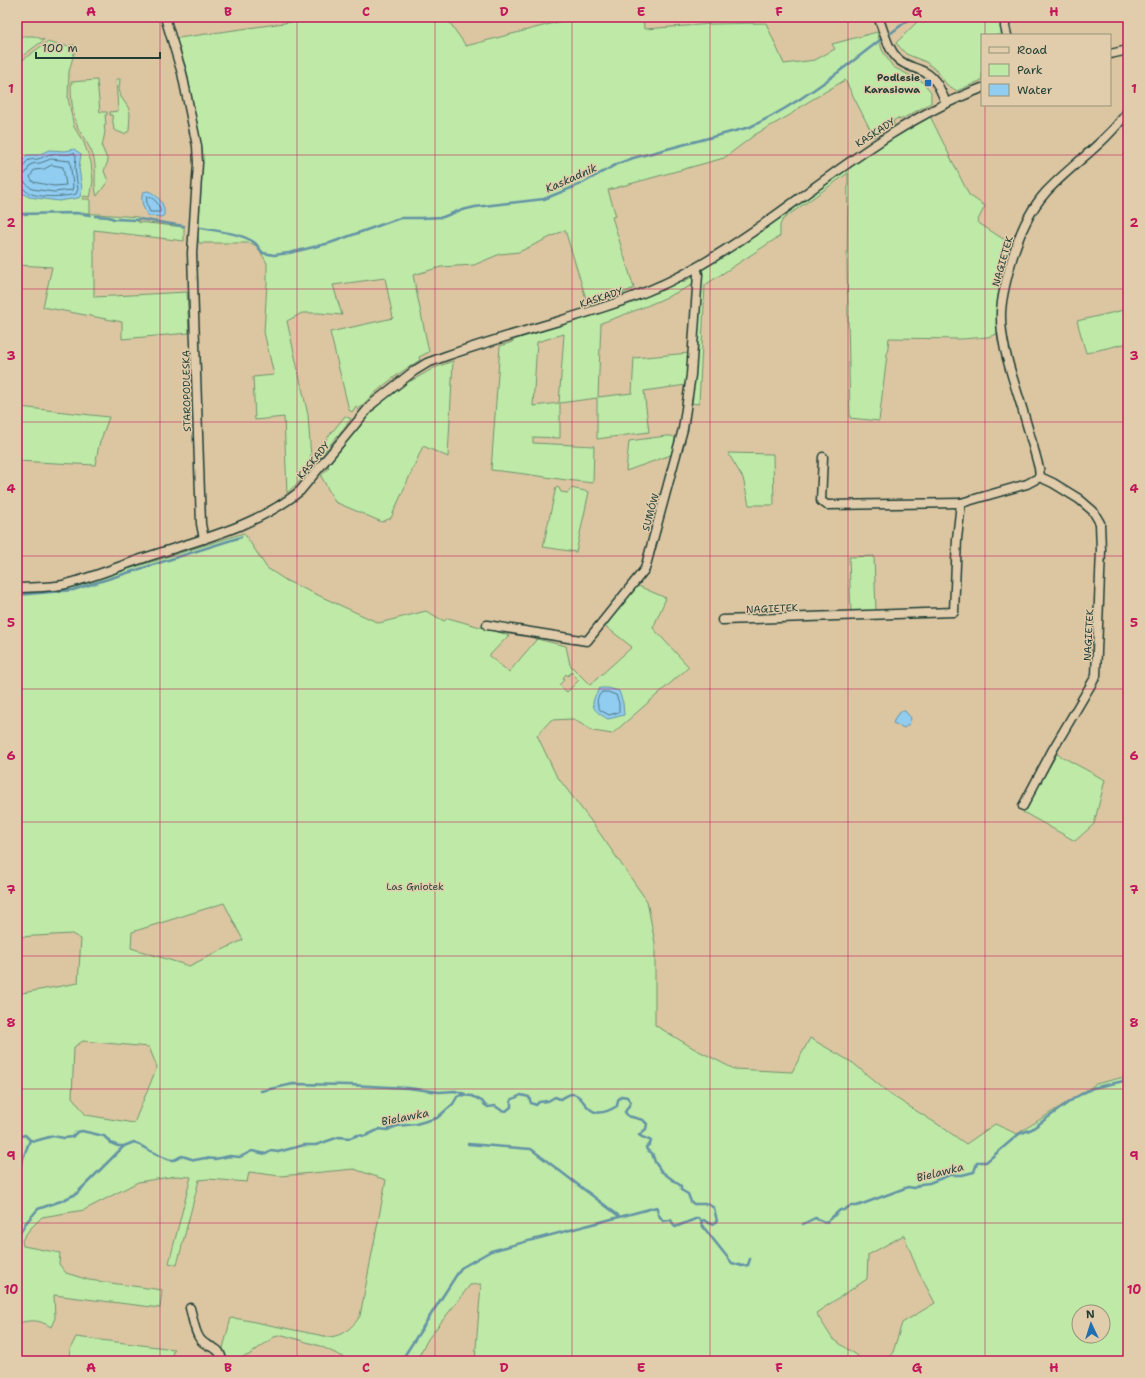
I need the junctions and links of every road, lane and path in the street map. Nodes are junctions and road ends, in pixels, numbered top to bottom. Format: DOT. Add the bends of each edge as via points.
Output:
graph roads {
  1 [pos="165,17"];
  2 [pos="878,17"];
  3 [pos="1005,17"];
  4 [pos="1007,34"];
  5 [pos="1128,50"];
  6 [pos="1111,54"];
  7 [pos="981,88"];
  8 [pos="946,103"];
  9 [pos="1128,112"];
  10 [pos="696,268"];
  11 [pos="823,458"];
  12 [pos="1040,477"];
  13 [pos="961,503"];
  14 [pos="204,539"];
  15 [pos="17,588"];
  16 [pos="722,620"];
  17 [pos="487,625"];
  18 [pos="1023,806"];
  19 [pos="190,1308"];
  20 [pos="222,1361"];
  1 -- 14 [label="street, STAROPODLESKA" via="182,73 197,146 192,242 201,524"];
  2 -- 8 [label="street" via="889,46 896,56 907,65 928,73 937,83"];
  3 -- 4 [label="street"];
  5 -- 6 [label="street"];
  7 -- 8 [label="street, KASKADY"];
  8 -- 10 [label="street, KASKADY" via="876,143 749,235"];
  9 -- 12 [label="street, NAGIETEK" via="1094,150 1062,176 1034,207 1020,234 1004,287 1001,312 1003,339"];
  10 -- 14 [label="street, KASKADY" via="621,302 427,363 372,404 288,501 264,515"];
  10 -- 17 [label="street, SUMÓW" via="698,274 691,375 683,429 645,569 587,641"];
  11 -- 13 [label="street" via="821,501 827,505"];
  12 -- 13 [label="street" via="1027,484"];
  12 -- 18 [label="street, NAGIETEK" via="1079,498 1093,511 1100,523 1096,676"];
  13 -- 16 [label="street, NAGIETEK" via="956,539 954,612"];
  14 -- 15 [label="street" via="64,585"];
  19 -- 20 [label="street" via="198,1335 203,1343 217,1349"];
}
